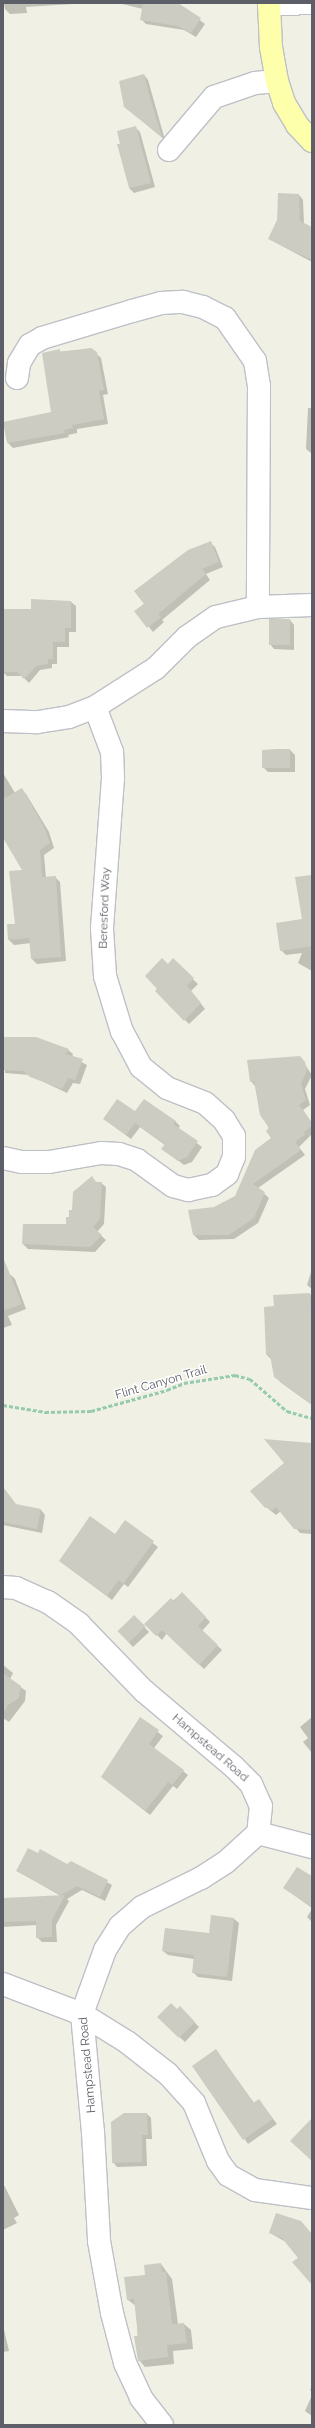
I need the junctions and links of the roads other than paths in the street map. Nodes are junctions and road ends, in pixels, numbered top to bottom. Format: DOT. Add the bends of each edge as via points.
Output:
graph roads {
  1 [pos="309,3"];
  2 [pos="269,4"];
  3 [pos="277,81"];
  4 [pos="312,141"];
  5 [pos="169,150"];
  6 [pos="18,378"];
  7 [pos="312,605"];
  8 [pos="258,607"];
  9 [pos="95,707"];
  10 [pos="3,721"];
  11 [pos="3,1158"];
  12 [pos="3,1587"];
  13 [pos="258,1833"];
  14 [pos="312,1847"];
  15 [pos="3,1984"];
  16 [pos="82,2014"];
  17 [pos="312,2198"];
  18 [pos="162,2425"];
  1 -- 2 [label="street"];
  2 -- 3 [label="main road" via="271,47"];
  3 -- 4 [label="main road" via="284,103 297,125"];
  3 -- 5 [label="street" via="255,83 214,97"];
  6 -- 8 [label="street" via="18,363 30,345 42,338 132,311 161,303 183,302 203,307 225,318 255,361 259,386"];
  7 -- 8 [label="street"];
  8 -- 9 [label="street" via="216,617 187,638 156,668"];
  9 -- 10 [label="street" via="69,717 38,722"];
  9 -- 11 [label="street, Beresford Way" via="112,752 114,778 102,928 105,976 120,1025 141,1067 167,1088 205,1103 224,1120 234,1136 234,1157 227,1174 212,1185 188,1190 173,1186 137,1160 119,1154 101,1153 49,1162 22,1162"];
  12 -- 13 [label="street, Hampstead Road" via="16,1588 48,1602 79,1624 144,1691 234,1767 251,1784 260,1806"];
  13 -- 14 [label="street"];
  13 -- 16 [label="street, Hampstead Road" via="226,1862 201,1878 142,1907 120,1926 105,1950"];
  15 -- 16 [label="street"];
  16 -- 17 [label="street" via="127,2042 168,2074 194,2102 218,2161 228,2175 255,2190"];
  16 -- 18 [label="street, Hampstead Road" via="93,2132 99,2241 112,2313 125,2363 141,2398"];
}
